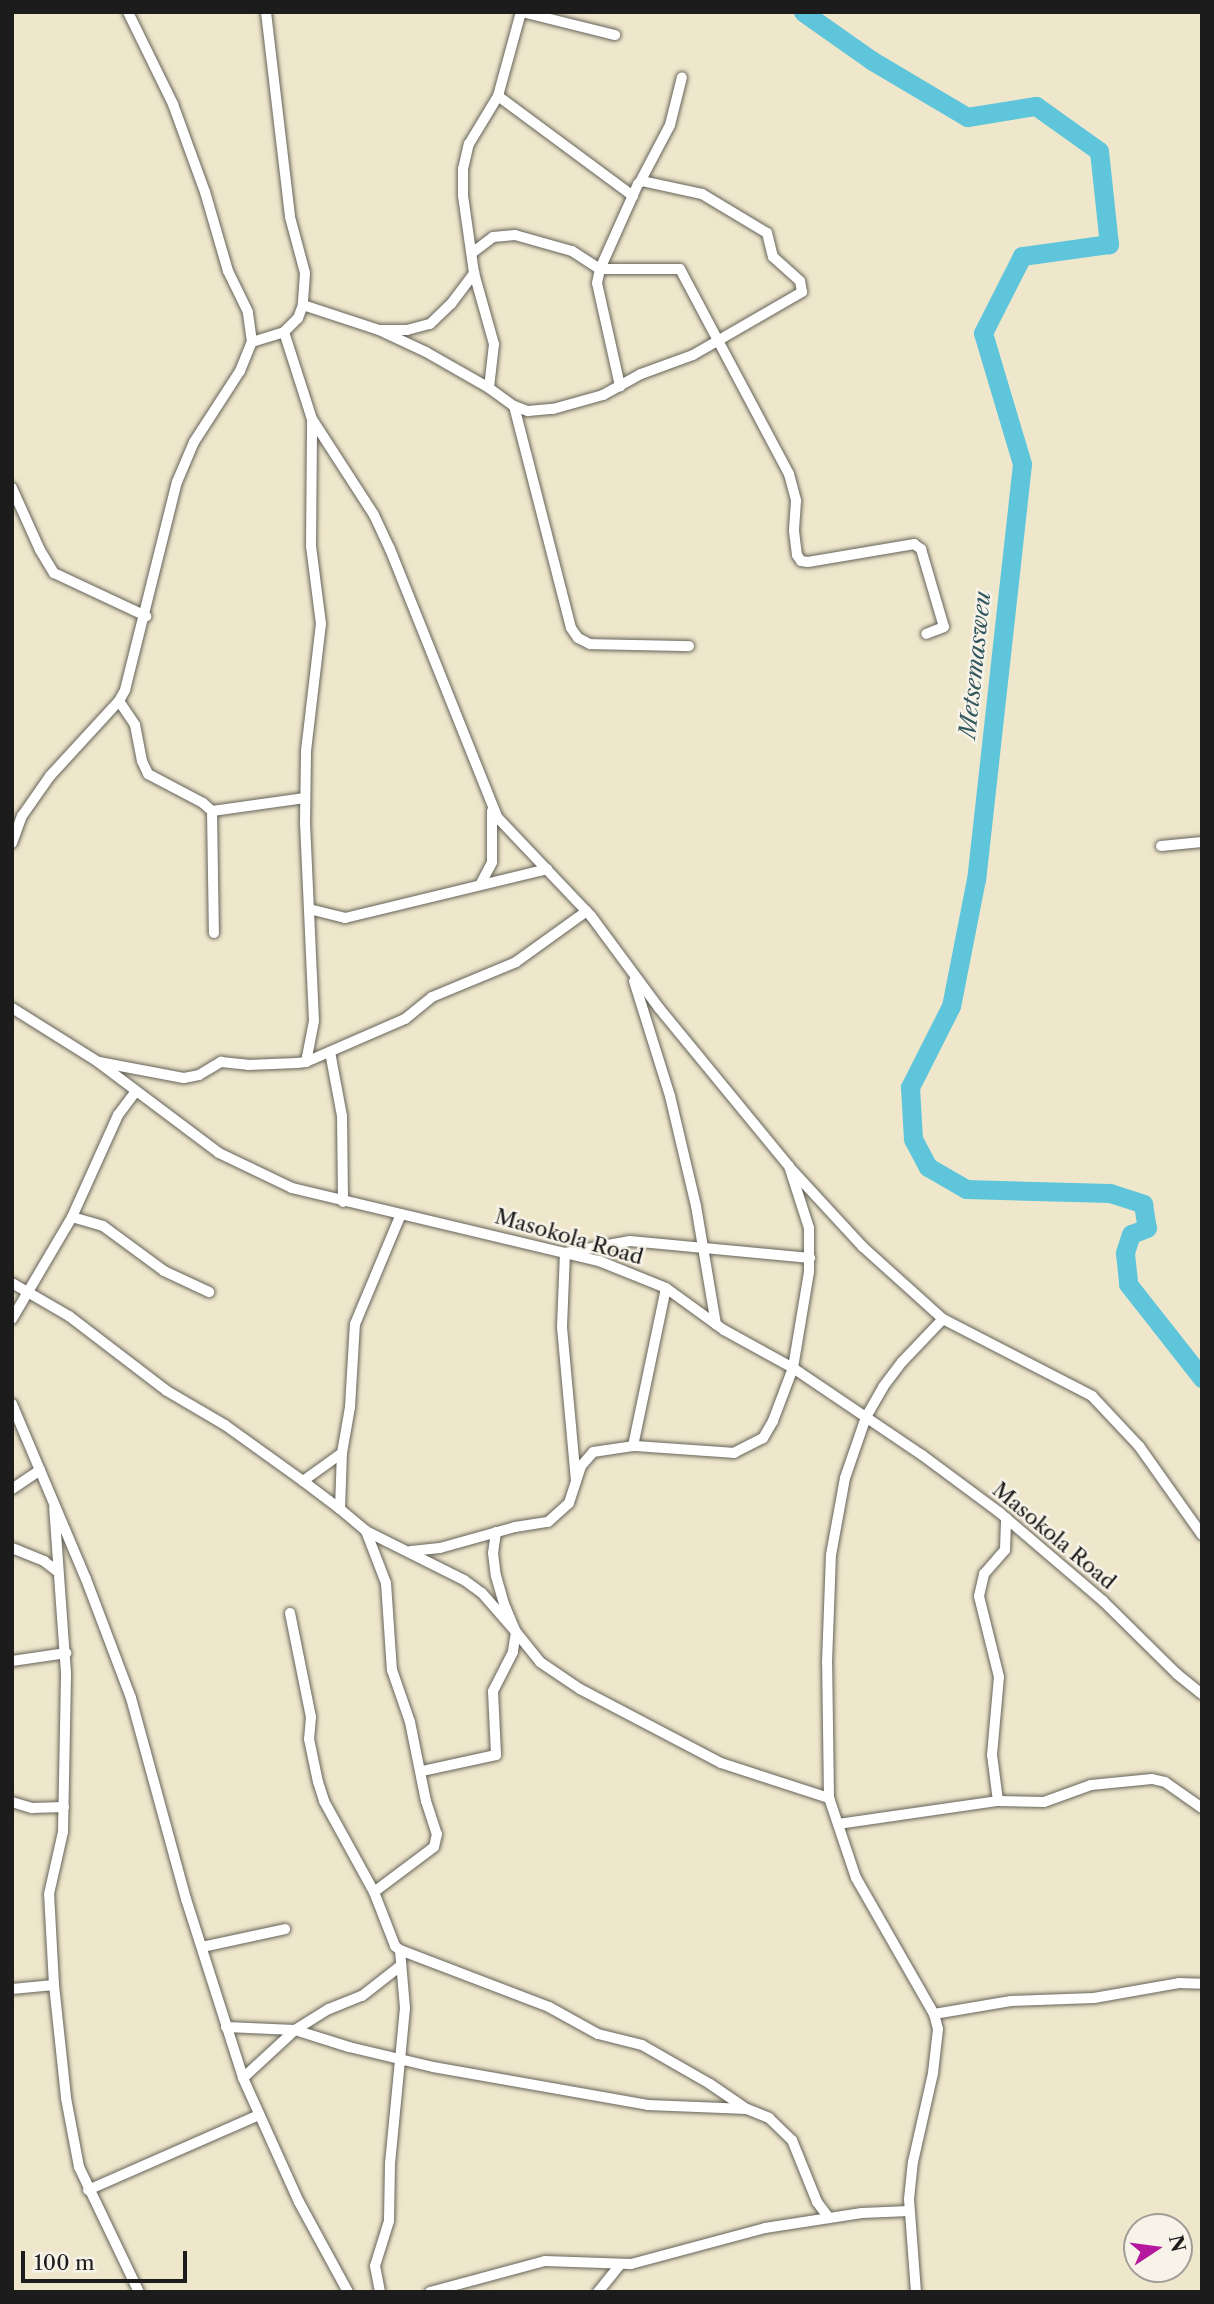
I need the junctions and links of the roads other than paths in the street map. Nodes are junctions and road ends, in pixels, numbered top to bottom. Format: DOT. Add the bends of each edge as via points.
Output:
graph roads {
  1 [pos="128,12"];
  2 [pos="267,12"];
  3 [pos="521,12"];
  4 [pos="615,35"];
  5 [pos="682,77"];
  6 [pos="498,96"];
  7 [pos="640,182"];
  8 [pos="633,196"];
  9 [pos="472,253"];
  10 [pos="600,269"];
  11 [pos="474,272"];
  12 [pos="303,305"];
  13 [pos="379,330"];
  14 [pos="284,332"];
  15 [pos="253,342"];
  16 [pos="718,342"];
  17 [pos="620,386"];
  18 [pos="489,388"];
  19 [pos="514,406"];
  20 [pos="312,419"];
  21 [pos="12,488"];
  22 [pos="146,616"];
  23 [pos="926,634"];
  24 [pos="689,646"];
  25 [pos="119,701"];
  26 [pos="306,798"];
  27 [pos="492,808"];
  28 [pos="212,811"];
  29 [pos="1202,842"];
  30 [pos="12,843"];
  31 [pos="1161,846"];
  32 [pos="547,869"];
  33 [pos="480,885"];
  34 [pos="309,909"];
  35 [pos="587,912"];
  36 [pos="214,933"];
  37 [pos="631,972"];
  38 [pos="12,1008"];
  39 [pos="330,1052"];
  40 [pos="98,1062"];
  41 [pos="306,1062"];
  42 [pos="136,1091"];
  43 [pos="789,1166"];
  44 [pos="343,1202"];
  45 [pos="401,1214"];
  46 [pos="72,1217"];
  47 [pos="703,1250"];
  48 [pos="565,1253"];
  49 [pos="810,1258"];
  50 [pos="12,1283"];
  51 [pos="666,1288"];
  52 [pos="209,1292"];
  53 [pos="28,1293"];
  54 [pos="12,1319"];
  55 [pos="943,1319"];
  56 [pos="716,1324"];
  57 [pos="793,1368"];
  58 [pos="12,1404"];
  59 [pos="866,1417"];
  60 [pos="633,1446"];
  61 [pos="342,1453"];
  62 [pos="40,1471"];
  63 [pos="576,1481"];
  64 [pos="303,1482"];
  65 [pos="12,1489"];
  66 [pos="54,1501"];
  67 [pos="340,1509"];
  68 [pos="1006,1518"];
  69 [pos="366,1531"];
  70 [pos="496,1532"];
  71 [pos="1202,1535"];
  72 [pos="12,1548"];
  73 [pos="411,1551"];
  74 [pos="58,1572"];
  75 [pos="290,1614"];
  76 [pos="516,1632"];
  77 [pos="66,1653"];
  78 [pos="12,1661"];
  79 [pos="1202,1694"];
  80 [pos="422,1771"];
  81 [pos="829,1798"];
  82 [pos="998,1801"];
  83 [pos="12,1802"];
  84 [pos="64,1807"];
  85 [pos="1202,1808"];
  86 [pos="838,1824"];
  87 [pos="374,1892"];
  88 [pos="285,1929"];
  89 [pos="202,1947"];
  90 [pos="400,1950"];
  91 [pos="399,1967"];
  92 [pos="54,1984"];
  93 [pos="1202,1984"];
  94 [pos="12,1989"];
  95 [pos="934,2014"];
  96 [pos="226,2027"];
  97 [pos="295,2030"];
  98 [pos="401,2060"];
  99 [pos="243,2078"];
  100 [pos="747,2109"];
  101 [pos="259,2115"];
  102 [pos="88,2190"];
  103 [pos="814,2196"];
  104 [pos="909,2211"];
  105 [pos="829,2218"];
  106 [pos="805,2221"];
  107 [pos="620,2265"];
  108 [pos="139,2292"];
  109 [pos="348,2292"];
  110 [pos="380,2292"];
  111 [pos="430,2292"];
  112 [pos="598,2292"];
  113 [pos="916,2292"];
  1 -- 15 [label="street" via="173,104 225,264 248,312"];
  2 -- 12 [label="street" via="290,217 304,273"];
  3 -- 4 [label="street"];
  3 -- 6 [label="street"];
  5 -- 7 [label="street" via="670,125"];
  6 -- 8 [label="street"];
  6 -- 9 [label="street" via="469,144 463,169"];
  7 -- 8 [label="street"];
  7 -- 16 [label="street" via="702,194 767,233 773,257 802,283 802,292"];
  8 -- 10 [label="street"];
  9 -- 10 [label="street" via="493,237 515,235 559,246"];
  9 -- 11 [label="street"];
  10 -- 16 [label="street" via="680,269"];
  10 -- 17 [label="street" via="597,284"];
  11 -- 13 [label="street" via="451,304 429,324"];
  11 -- 18 [label="street" via="494,344"];
  12 -- 13 [label="street"];
  12 -- 14 [label="street"];
  13 -- 18 [label="street"];
  14 -- 15 [label="street"];
  14 -- 20 [label="street"];
  15 -- 22 [label="street" via="240,371 194,442 177,482"];
  16 -- 17 [label="street"];
  16 -- 23 [label="street" via="789,474 801,561 914,544 921,549 944,627"];
  17 -- 19 [label="street" via="572,405 528,411"];
  18 -- 19 [label="street"];
  19 -- 24 [label="street" via="571,628 578,638 590,644"];
  20 -- 26 [label="street" via="311,546 321,624 307,741"];
  20 -- 27 [label="street" via="374,515 390,549"];
  21 -- 22 [label="street" via="54,573"];
  22 -- 25 [label="street"];
  25 -- 28 [label="street" via="135,725 148,774"];
  25 -- 30 [label="street" via="50,776 22,816"];
  26 -- 28 [label="street"];
  26 -- 34 [label="street"];
  27 -- 32 [label="street"];
  27 -- 33 [label="street" via="492,862"];
  28 -- 36 [label="street"];
  29 -- 31 [label="street"];
  32 -- 33 [label="street"];
  32 -- 35 [label="street"];
  33 -- 34 [label="street" via="345,918"];
  34 -- 41 [label="street" via="314,1021"];
  35 -- 37 [label="street"];
  35 -- 39 [label="street" via="516,962 432,997 404,1019"];
  37 -- 43 [label="street"];
  37 -- 47 [label="street" via="670,1096"];
  38 -- 40 [label="street, Masokola Road"];
  39 -- 41 [label="street"];
  39 -- 44 [label="street" via="342,1116"];
  40 -- 41 [label="street" via="184,1078 222,1062"];
  40 -- 42 [label="street, Masokola Road"];
  42 -- 44 [label="street, Masokola Road" via="219,1153 292,1188"];
  42 -- 46 [label="street" via="118,1115"];
  43 -- 49 [label="street" via="809,1228"];
  43 -- 55 [label="street" via="863,1247"];
  44 -- 45 [label="street, Masokola Road"];
  45 -- 48 [label="street, Masokola Road"];
  45 -- 61 [label="street" via="355,1324"];
  46 -- 52 [label="street" via="103,1226 164,1271"];
  46 -- 53 [label="street"];
  47 -- 48 [label="street" via="630,1241"];
  47 -- 49 [label="street"];
  47 -- 56 [label="street"];
  48 -- 51 [label="street, Masokola Road"];
  48 -- 63 [label="street" via="562,1327"];
  49 -- 57 [label="street"];
  50 -- 53 [label="street"];
  51 -- 56 [label="street, Masokola Road"];
  51 -- 60 [label="street"];
  53 -- 54 [label="street"];
  53 -- 64 [label="street" via="69,1316 167,1391 225,1425"];
  55 -- 59 [label="street" via="889,1378"];
  55 -- 71 [label="street" via="1092,1396 1139,1446"];
  56 -- 57 [label="street, Masokola Road"];
  57 -- 59 [label="street, Masokola Road"];
  57 -- 60 [label="street" via="773,1422 763,1438 742,1451"];
  58 -- 62 [label="street"];
  59 -- 68 [label="street, Masokola Road"];
  59 -- 81 [label="street" via="845,1478 831,1555"];
  60 -- 63 [label="street" via="593,1452"];
  61 -- 64 [label="street"];
  61 -- 67 [label="street"];
  62 -- 65 [label="street"];
  62 -- 66 [label="street"];
  63 -- 70 [label="street" via="569,1503 555,1518"];
  64 -- 67 [label="street"];
  66 -- 74 [label="street"];
  66 -- 89 [label="street" via="131,1698"];
  67 -- 69 [label="street"];
  68 -- 79 [label="street, Masokola Road"];
  68 -- 82 [label="street" via="1006,1550 984,1574 979,1596 999,1677 992,1755"];
  69 -- 73 [label="street"];
  69 -- 80 [label="street" via="386,1583 392,1670"];
  70 -- 73 [label="street"];
  70 -- 76 [label="street" via="496,1576"];
  72 -- 74 [label="street"];
  73 -- 76 [label="street" via="482,1593"];
  74 -- 77 [label="street"];
  75 -- 87 [label="street" via="311,1717 309,1739 318,1782"];
  76 -- 80 [label="street" via="513,1652 493,1691 496,1755"];
  76 -- 81 [label="street" via="540,1662 580,1689 721,1763"];
  77 -- 78 [label="street"];
  77 -- 84 [label="street"];
  80 -- 87 [label="street" via="436,1841 427,1853"];
  81 -- 86 [label="street"];
  82 -- 85 [label="street" via="1044,1802 1091,1785 1152,1779 1165,1782"];
  82 -- 86 [label="street"];
  83 -- 84 [label="street" via="32,1808"];
  84 -- 92 [label="street" via="49,1894"];
  86 -- 95 [label="street" via="856,1878"];
  87 -- 90 [label="street"];
  88 -- 89 [label="street"];
  89 -- 96 [label="street"];
  90 -- 91 [label="street"];
  90 -- 100 [label="street" via="549,2007 598,2034 642,2045"];
  91 -- 97 [label="street" via="362,1996"];
  91 -- 98 [label="street" via="405,2008"];
  92 -- 94 [label="street"];
  92 -- 102 [label="street" via="71,2132"];
  93 -- 95 [label="street" via="1179,1983 1094,1998 1011,2001"];
  95 -- 104 [label="street" via="938,2029 933,2073"];
  96 -- 97 [label="street"];
  96 -- 99 [label="street"];
  97 -- 98 [label="street"];
  97 -- 99 [label="street"];
  98 -- 100 [label="street" via="649,2105"];
  98 -- 110 [label="street" via="389,2221 375,2266"];
  99 -- 101 [label="street"];
  100 -- 103 [label="street" via="769,2118 792,2140"];
  101 -- 102 [label="street"];
  101 -- 109 [label="street"];
  102 -- 108 [label="street"];
  103 -- 105 [label="street"];
  103 -- 106 [label="street"];
  104 -- 105 [label="street"];
  104 -- 113 [label="street"];
  105 -- 106 [label="street"];
  106 -- 107 [label="street"];
  107 -- 111 [label="street" via="545,2261"];
  107 -- 112 [label="street"];
}
